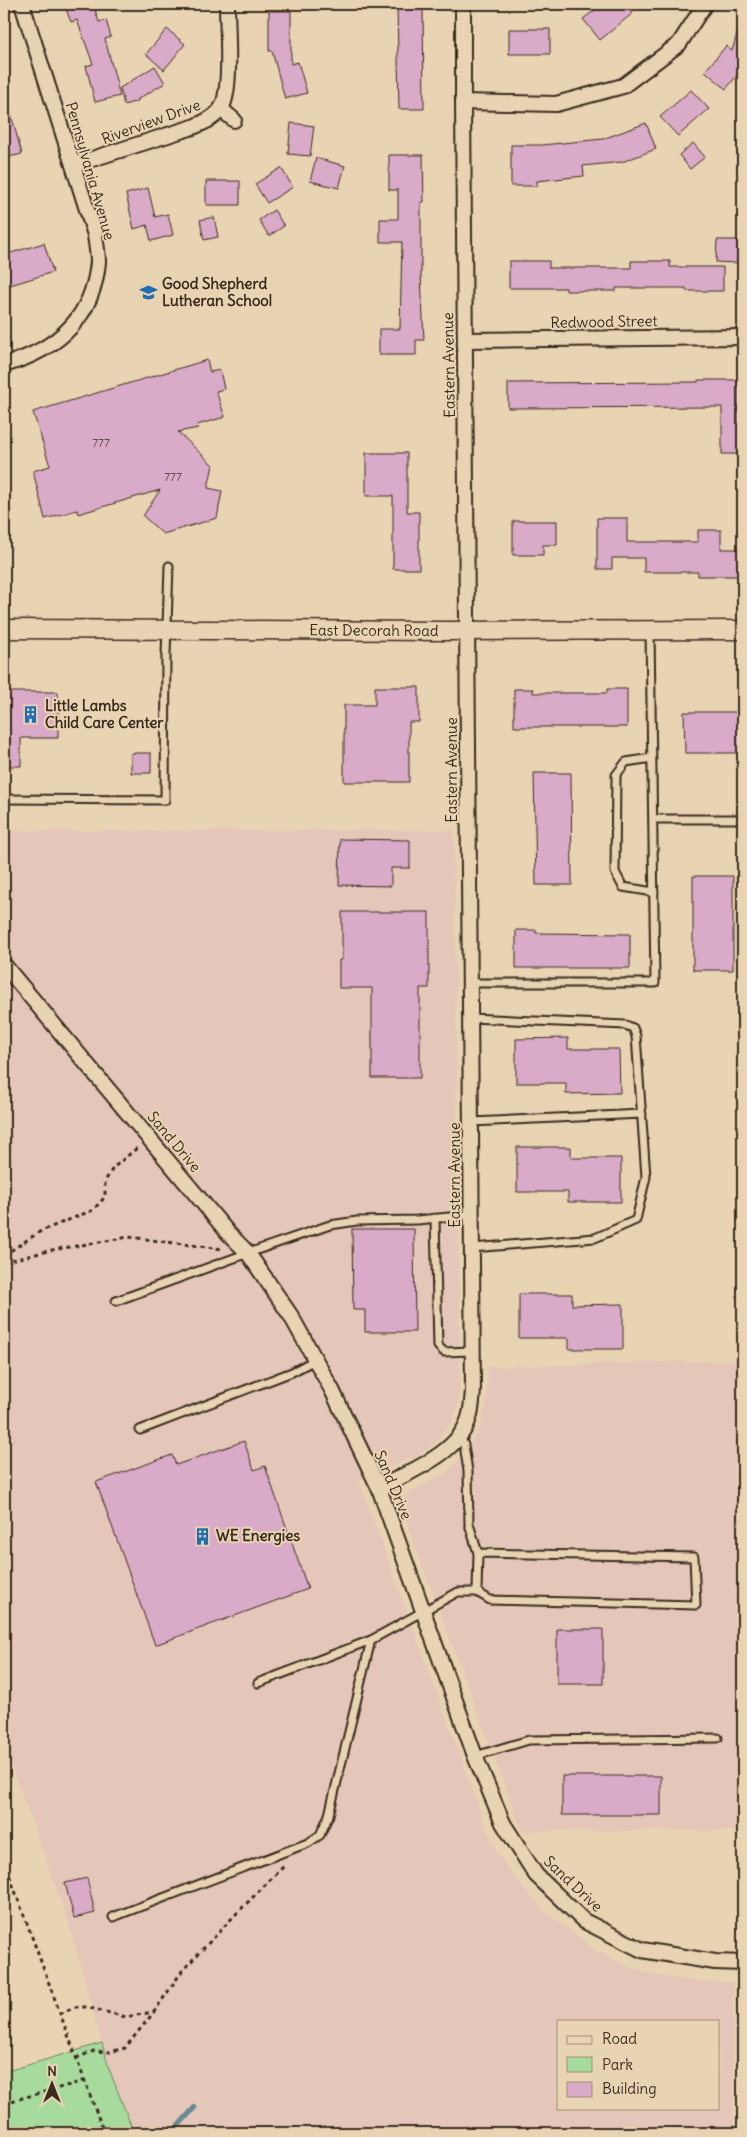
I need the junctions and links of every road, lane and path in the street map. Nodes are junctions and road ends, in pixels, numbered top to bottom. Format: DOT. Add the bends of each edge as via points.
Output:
graph roads {
  1 [pos="22,4"];
  2 [pos="227,4"];
  3 [pos="463,4"];
  4 [pos="705,4"];
  5 [pos="462,102"];
  6 [pos="221,109"];
  7 [pos="234,120"];
  8 [pos="73,165"];
  9 [pos="743,337"];
  10 [pos="465,340"];
  11 [pos="4,365"];
  12 [pos="170,566"];
  13 [pos="168,629"];
  14 [pos="4,630"];
  15 [pos="650,630"];
  16 [pos="743,630"];
  17 [pos="468,631"];
  18 [pos="652,758"];
  19 [pos="4,799"];
  20 [pos="653,819"];
  21 [pos="743,819"];
  22 [pos="654,892"];
  23 [pos="4,965"];
  24 [pos="470,983"];
  25 [pos="470,1018"];
  26 [pos="642,1114"];
  27 [pos="471,1122"];
  28 [pos="150,1139"];
  29 [pos="471,1215"];
  30 [pos="434,1218"];
  31 [pos="472,1248"];
  32 [pos="248,1252"];
  33 [pos="4,1255"];
  34 [pos="4,1262"];
  35 [pos="116,1301"];
  36 [pos="472,1351"];
  37 [pos="315,1360"];
  38 [pos="140,1430"];
  39 [pos="460,1436"];
  40 [pos="379,1488"];
  41 [pos="478,1553"];
  42 [pos="477,1592"];
  43 [pos="423,1611"];
  44 [pos="371,1640"];
  45 [pos="258,1683"];
  46 [pos="718,1738"];
  47 [pos="475,1756"];
  48 [pos="4,1861"];
  49 [pos="287,1864"];
  50 [pos="113,1917"];
  51 [pos="743,1963"];
  52 [pos="154,2012"];
  53 [pos="60,2014"];
  54 [pos="76,2058"];
  55 [pos="84,2081"];
  56 [pos="4,2103"];
  57 [pos="104,2133"];
  1 -- 8 [label="street, Pennsylvania Avenue"];
  2 -- 6 [label="street, Riverview Drive" via="227,76"];
  3 -- 5 [label="street, Eastern Avenue"];
  4 -- 5 [label="street" via="679,44 623,86 556,104"];
  5 -- 10 [label="street, Eastern Avenue"];
  6 -- 7 [label="street"];
  6 -- 8 [label="street, Riverview Drive" via="208,120 190,128"];
  8 -- 11 [label="street, Pennsylvania Avenue" via="93,228 98,261 86,305 61,337 41,350"];
  9 -- 10 [label="street, Redwood Street"];
  10 -- 17 [label="street, Eastern Avenue"];
  12 -- 13 [label="lane"];
  13 -- 14 [label="street, East Decorah Road"];
  13 -- 17 [label="street, East Decorah Road"];
  13 -- 19 [label="lane" via="165,800"];
  15 -- 16 [label="street, East Decorah Road"];
  15 -- 17 [label="street, East Decorah Road"];
  15 -- 18 [label="lane"];
  17 -- 24 [label="street, Eastern Avenue"];
  18 -- 20 [label="lane"];
  18 -- 22 [label="lane" via="626,762 616,776 615,872 623,887"];
  20 -- 21 [label="lane"];
  20 -- 22 [label="lane"];
  22 -- 24 [label="lane" via="655,983"];
  23 -- 28 [label="street, Sand Drive"];
  24 -- 25 [label="street, Eastern Avenue"];
  25 -- 26 [label="lane" via="625,1025 633,1028"];
  25 -- 27 [label="street, Eastern Avenue"];
  26 -- 27 [label="lane"];
  26 -- 31 [label="lane" via="646,1176 636,1220 595,1238"];
  27 -- 29 [label="street, Eastern Avenue"];
  28 -- 32 [label="street, Sand Drive" via="229,1234"];
  28 -- 33 [label="path" via="113,1168 105,1181 105,1197 93,1210 41,1231"];
  29 -- 30 [label="lane"];
  29 -- 31 [label="street, Eastern Avenue"];
  30 -- 32 [label="lane" via="330,1225"];
  30 -- 36 [label="lane" via="438,1346 444,1352"];
  31 -- 36 [label="street, Eastern Avenue"];
  32 -- 34 [label="path" via="129,1237"];
  32 -- 35 [label="lane"];
  32 -- 37 [label="street, Sand Drive" via="291,1316"];
  36 -- 39 [label="street, Eastern Avenue" via="470,1418"];
  37 -- 38 [label="lane" via="292,1372"];
  37 -- 40 [label="street, Sand Drive"];
  39 -- 40 [label="street, Eastern Avenue" via="436,1458"];
  39 -- 41 [label="lane" via="468,1471 469,1524"];
  40 -- 43 [label="street, Sand Drive"];
  41 -- 42 [label="lane"];
  41 -- 42 [label="lane" via="694,1557 696,1605 490,1600"];
  42 -- 43 [label="lane" via="458,1592"];
  43 -- 44 [label="lane"];
  43 -- 47 [label="street, Sand Drive"];
  44 -- 45 [label="lane"];
  44 -- 50 [label="lane" via="329,1815 320,1835 308,1843"];
  46 -- 47 [label="lane" via="529,1740"];
  47 -- 51 [label="street, Sand Drive" via="503,1823 536,1875 584,1920 642,1950 715,1962"];
  48 -- 53 [label="path"];
  49 -- 52 [label="path" via="182,1972"];
  52 -- 53 [label="path" via="126,2017 74,2007"];
  52 -- 54 [label="path" via="125,2048 110,2052 94,2051"];
  53 -- 54 [label="path"];
  54 -- 55 [label="path"];
  55 -- 56 [label="path"];
  55 -- 57 [label="path"];
}
